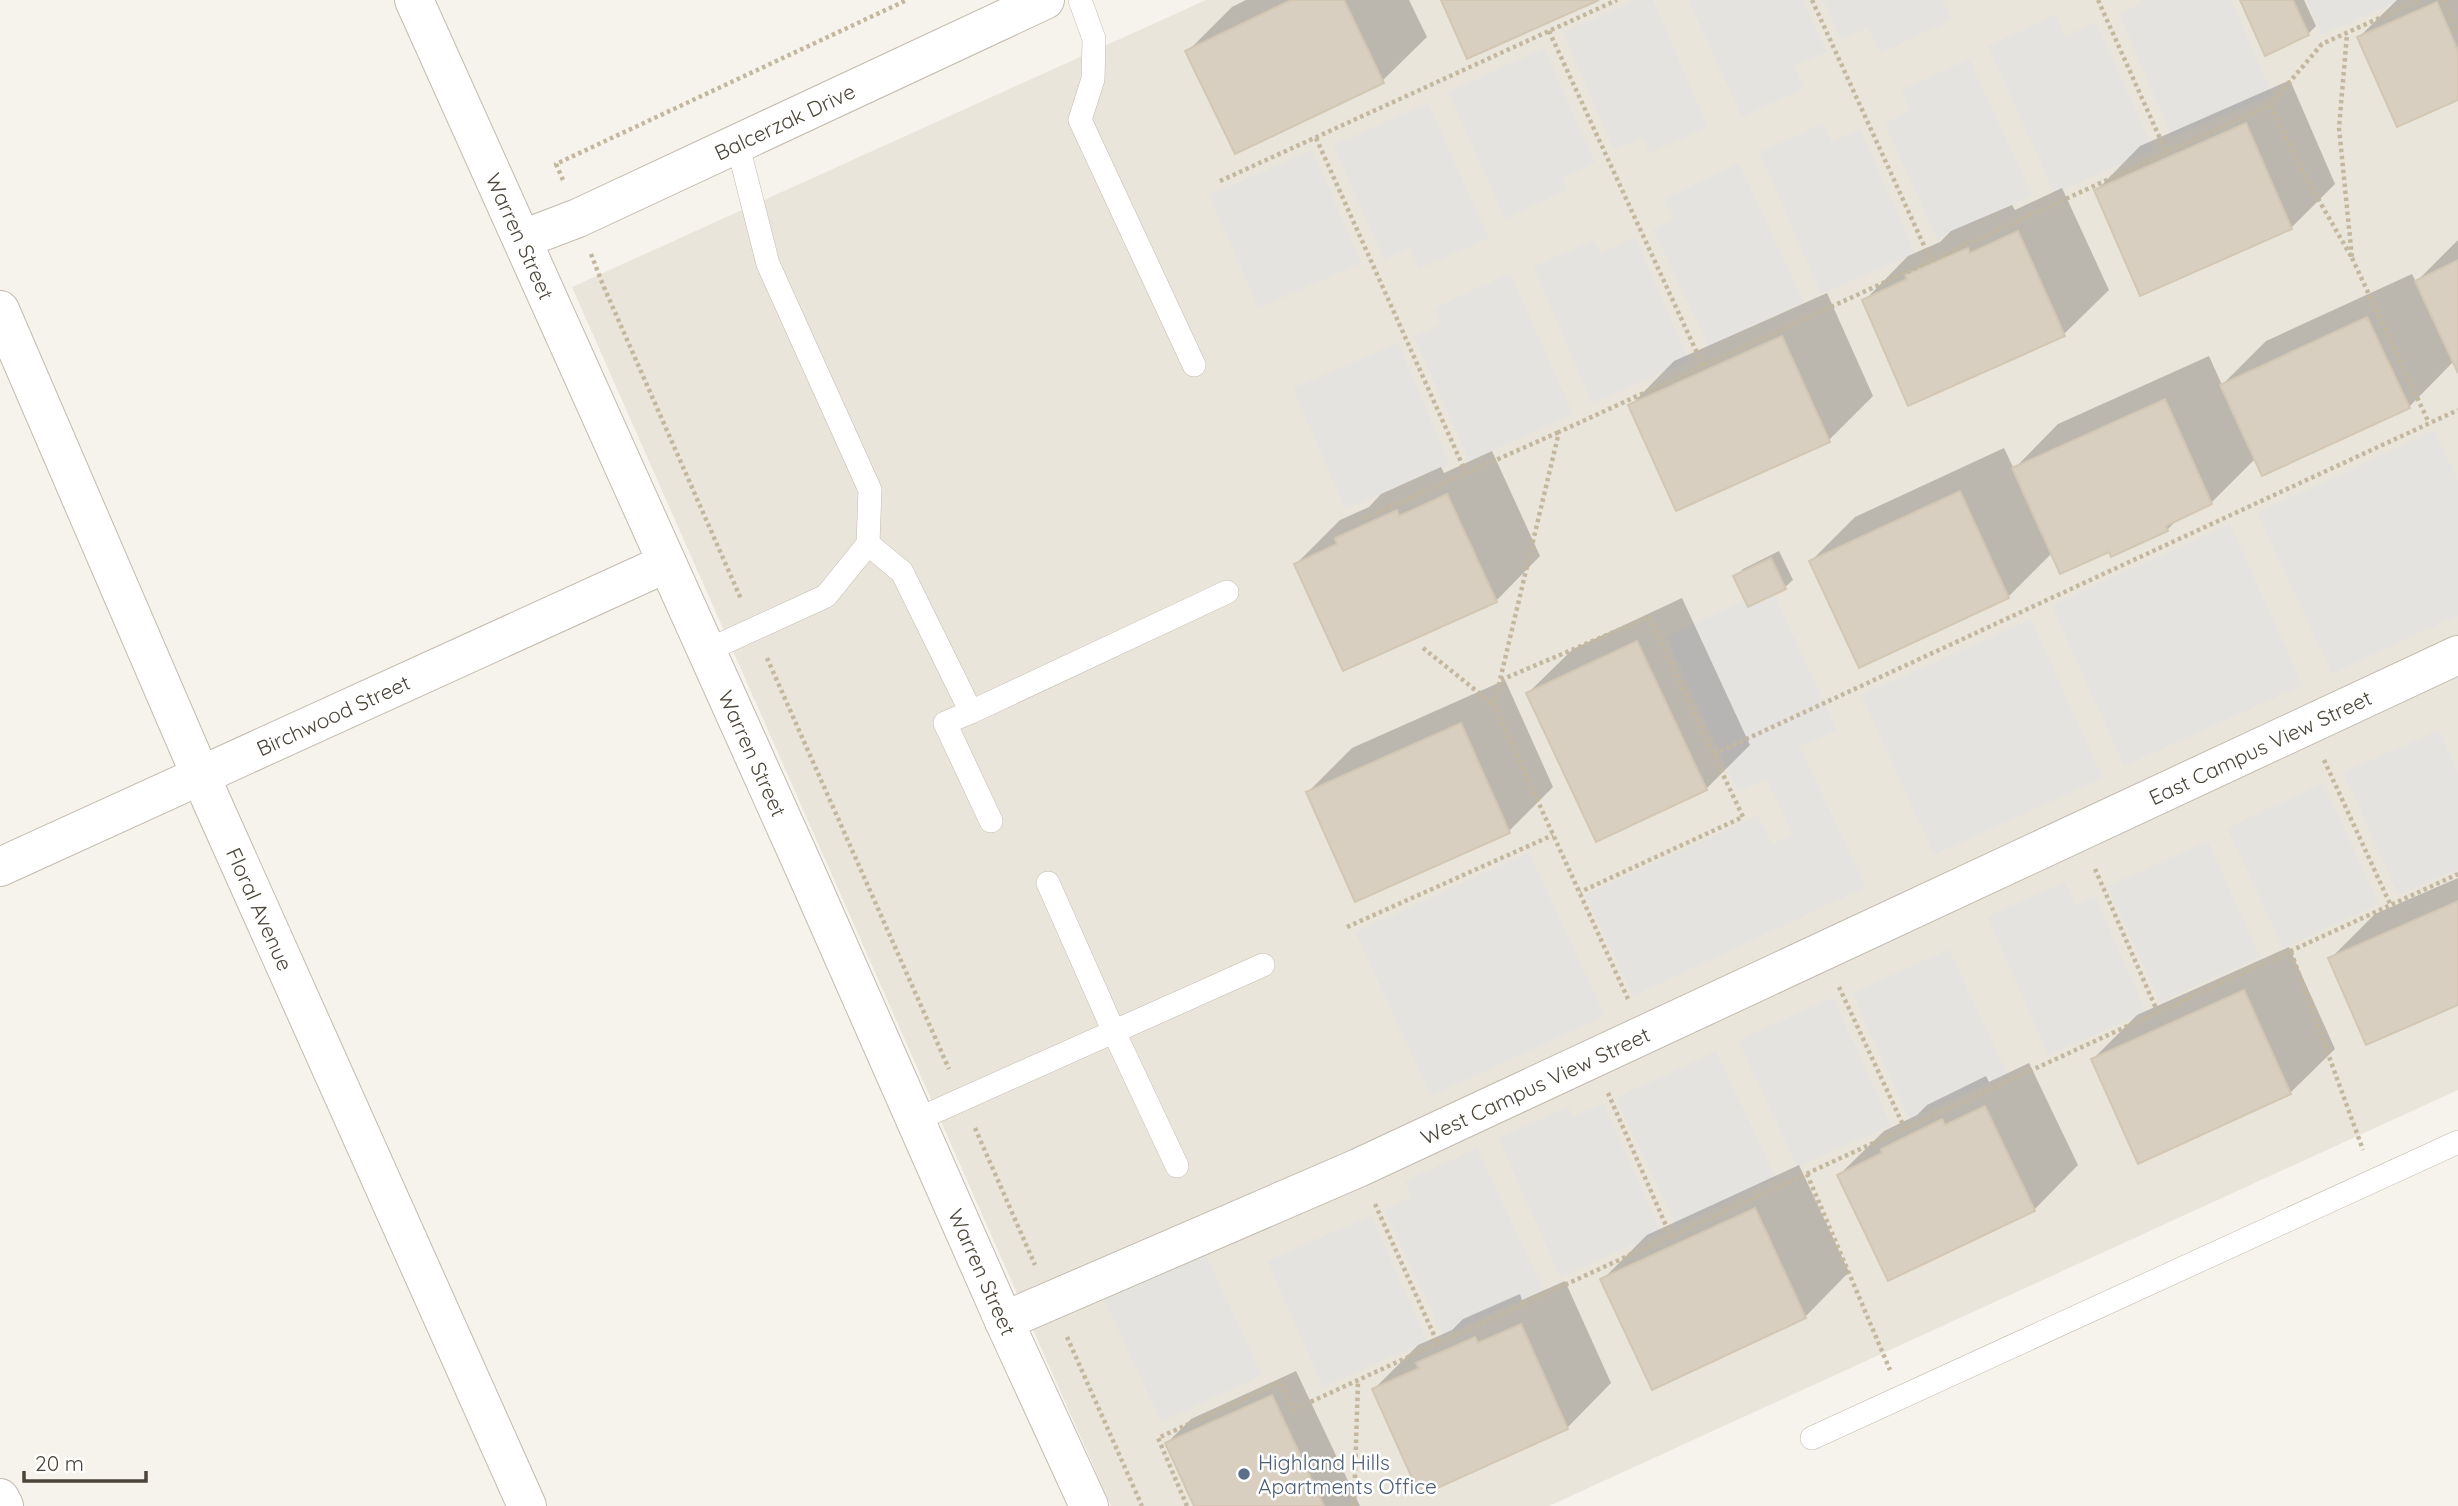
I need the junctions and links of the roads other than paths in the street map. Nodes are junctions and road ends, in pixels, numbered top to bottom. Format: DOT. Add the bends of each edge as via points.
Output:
graph roads {
  1 [pos="414,0"];
  2 [pos="1045,0"];
  3 [pos="1080,0"];
  4 [pos="737,142"];
  5 [pos="523,239"];
  6 [pos="0,310"];
  7 [pos="1194,365"];
  8 [pos="869,544"];
  9 [pos="667,563"];
  10 [pos="1227,592"];
  11 [pos="706,650"];
  12 [pos="2458,655"];
  13 [pos="971,712"];
  14 [pos="201,776"];
  15 [pos="991,821"];
  16 [pos="2070,836"];
  17 [pos="0,867"];
  18 [pos="1048,883"];
  19 [pos="1263,965"];
  20 [pos="1114,1032"];
  21 [pos="916,1120"];
  22 [pos="2458,1142"];
  23 [pos="1177,1166"];
  24 [pos="1004,1321"];
  25 [pos="1812,1438"];
  26 [pos="0,1498"];
  27 [pos="4,1506"];
  28 [pos="527,1506"];
  29 [pos="1089,1506"];
  1 -- 5 [label="street, Warren Street"];
  2 -- 4 [label="street, Balcerzak Drive"];
  3 -- 7 [label="lane" via="1094,39 1093,79 1080,120"];
  4 -- 5 [label="street, Balcerzak Drive" via="578,218"];
  4 -- 8 [label="lane" via="768,264 870,490"];
  5 -- 9 [label="street, Warren Street"];
  6 -- 14 [label="street, Floral Avenue"];
  8 -- 11 [label="lane" via="826,596"];
  8 -- 13 [label="lane" via="902,572"];
  9 -- 11 [label="street, Warren Street"];
  9 -- 14 [label="street, Birchwood Street"];
  10 -- 13 [label="lane"];
  11 -- 21 [label="street, Warren Street"];
  12 -- 16 [label="street, East Campus View Street"];
  13 -- 15 [label="lane" via="945,723"];
  14 -- 17 [label="street, Birchwood Street"];
  14 -- 28 [label="street, Floral Avenue"];
  16 -- 24 [label="street, West Campus View Street" via="1358,1168"];
  18 -- 20 [label="lane"];
  19 -- 20 [label="lane"];
  20 -- 21 [label="lane"];
  20 -- 23 [label="lane"];
  21 -- 24 [label="street, Warren Street"];
  22 -- 25 [label="lane"];
  24 -- 29 [label="street, Warren Street"];
  26 -- 27 [label="street"];
}
